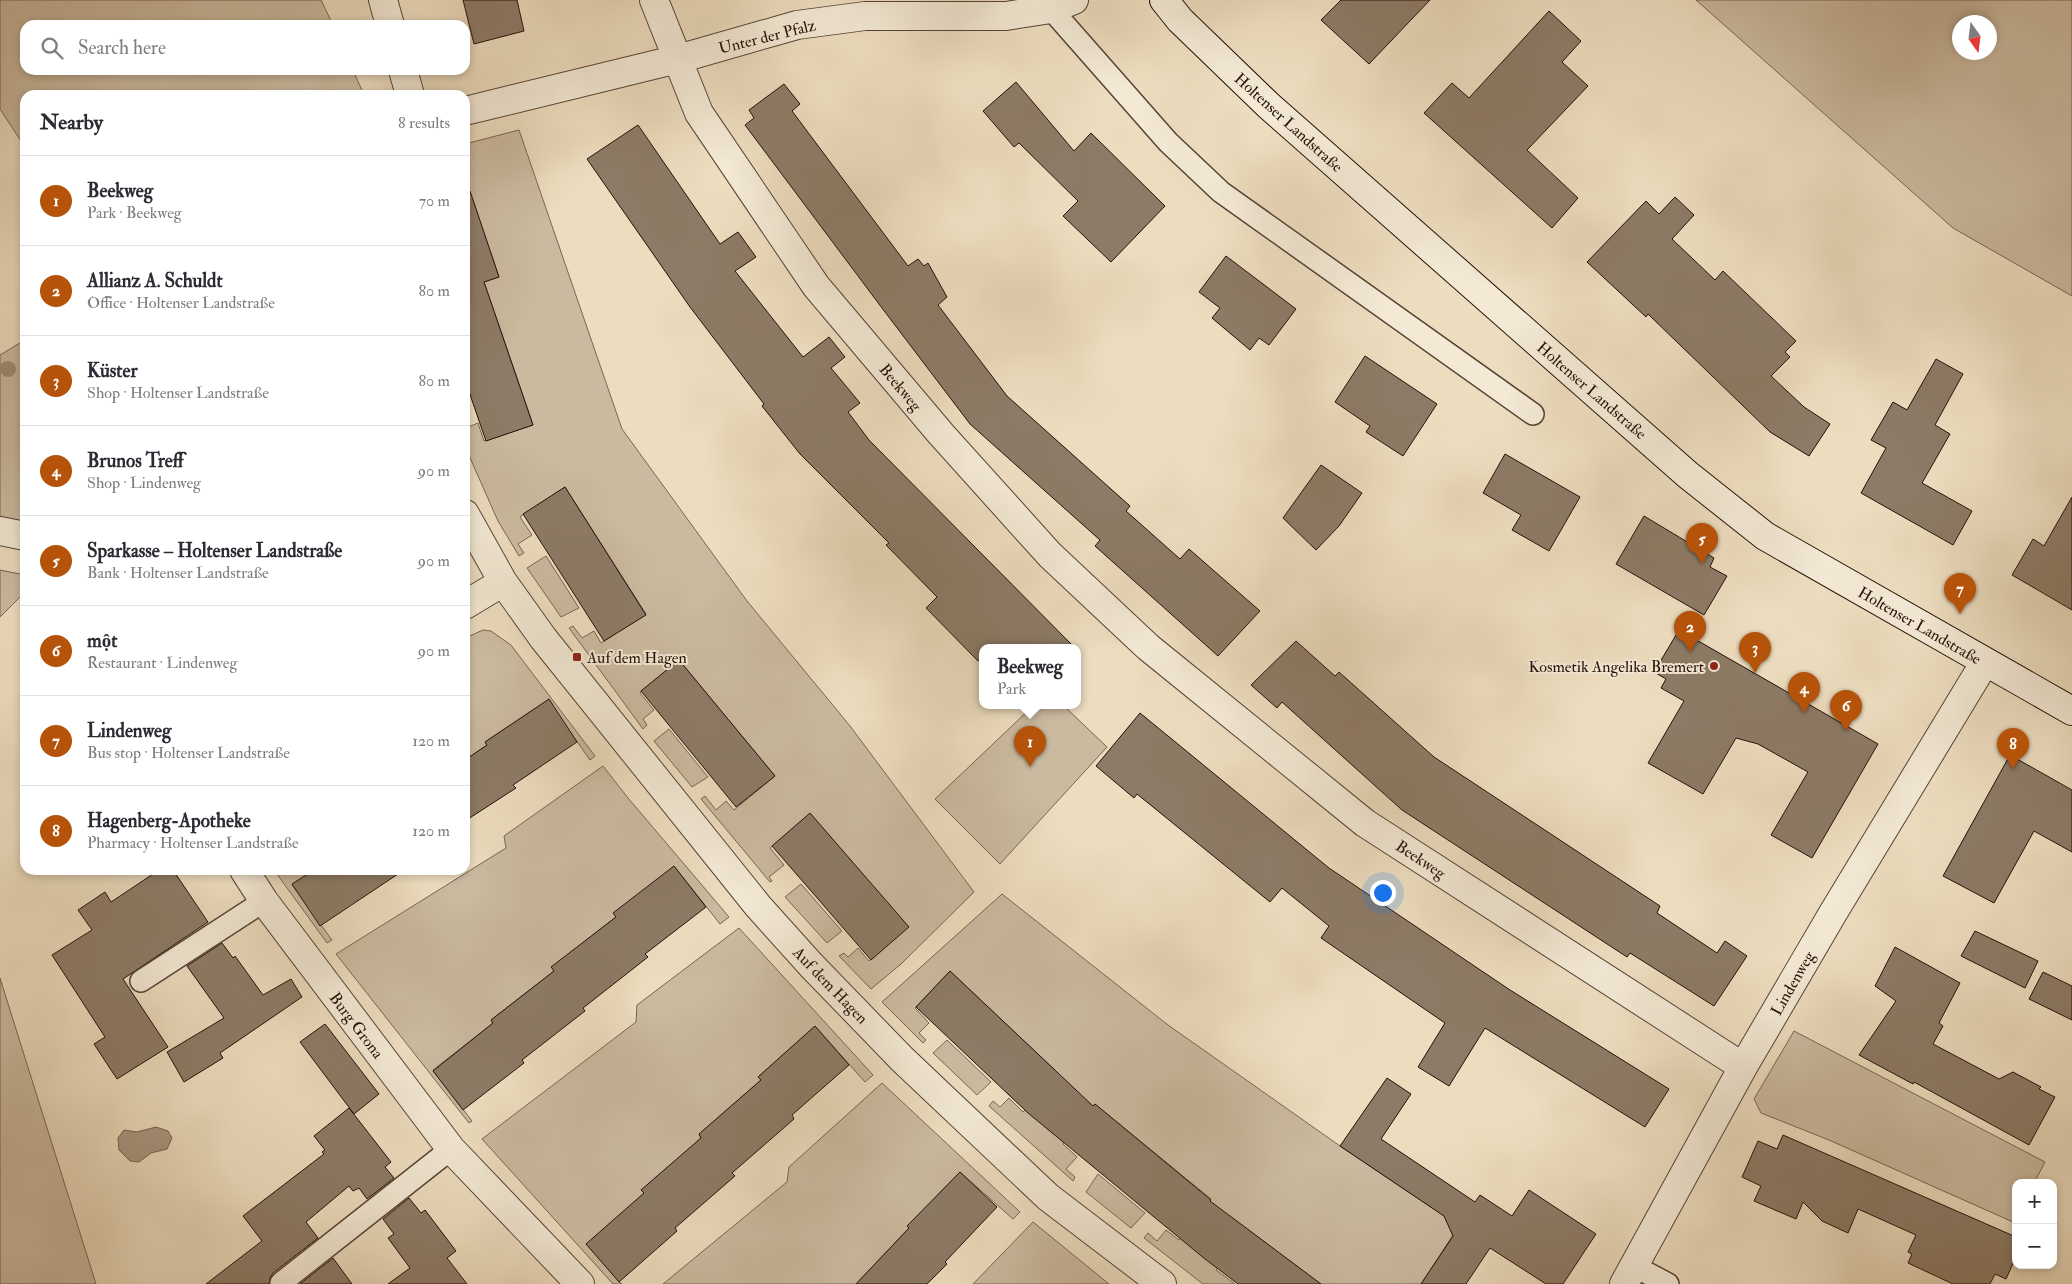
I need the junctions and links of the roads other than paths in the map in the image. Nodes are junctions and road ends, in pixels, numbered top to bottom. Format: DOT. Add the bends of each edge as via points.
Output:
graph roads {
  1 [pos="383,0"];
  2 [pos="654,0"];
  3 [pos="1164,0"];
  4 [pos="1062,4"];
  5 [pos="389,20"];
  6 [pos="678,59"];
  7 [pos="404,75"];
  8 [pos="409,90"];
  9 [pos="470,109"];
  10 [pos="1533,414"];
  11 [pos="470,523"];
  12 [pos="0,531"];
  13 [pos="20,535"];
  14 [pos="503,582"];
  15 [pos="470,602"];
  16 [pos="1985,662"];
  17 [pos="2072,711"];
  18 [pos="247,875"];
  19 [pos="264,901"];
  20 [pos="141,981"];
  21 [pos="1743,1066"];
  22 [pos="450,1149"];
  23 [pos="1629,1275"];
  24 [pos="281,1283"];
  25 [pos="580,1284"];
  26 [pos="1162,1284"];
  27 [pos="1668,1284"];
  1 -- 5 [label="street"];
  2 -- 6 [label="street, Beekweg"];
  3 -- 16 [label="street, Holtenser Landstraße" via="1180,20 1268,106 1688,475 1765,536"];
  4 -- 6 [label="street, Unter der Pfalz" via="1006,16 856,17 797,25"];
  4 -- 10 [label="lane" via="1168,142 1221,192"];
  6 -- 9 [label="street, Unter der Pfalz"];
  6 -- 21 [label="street, Beekweg" via="699,113 816,286 941,434 1050,555 1148,647 1365,823"];
  7 -- 8 [label="street"];
  11 -- 14 [label="street, Auf dem Hagen"];
  12 -- 13 [label="street"];
  14 -- 15 [label="street"];
  14 -- 26 [label="street, Auf dem Hagen" via="636,757 758,906 811,965 902,1059 1048,1197"];
  16 -- 17 [label="street, Holtenser Landstraße"];
  16 -- 21 [label="street, Lindenweg"];
  18 -- 19 [label="street, Burg Grona"];
  19 -- 20 [label="lane"];
  19 -- 22 [label="street, Burg Grona"];
  21 -- 23 [label="street, Lindenweg"];
  22 -- 24 [label="lane"];
  22 -- 25 [label="street, Burg Grona"];
  23 -- 27 [label="lane"];
}
